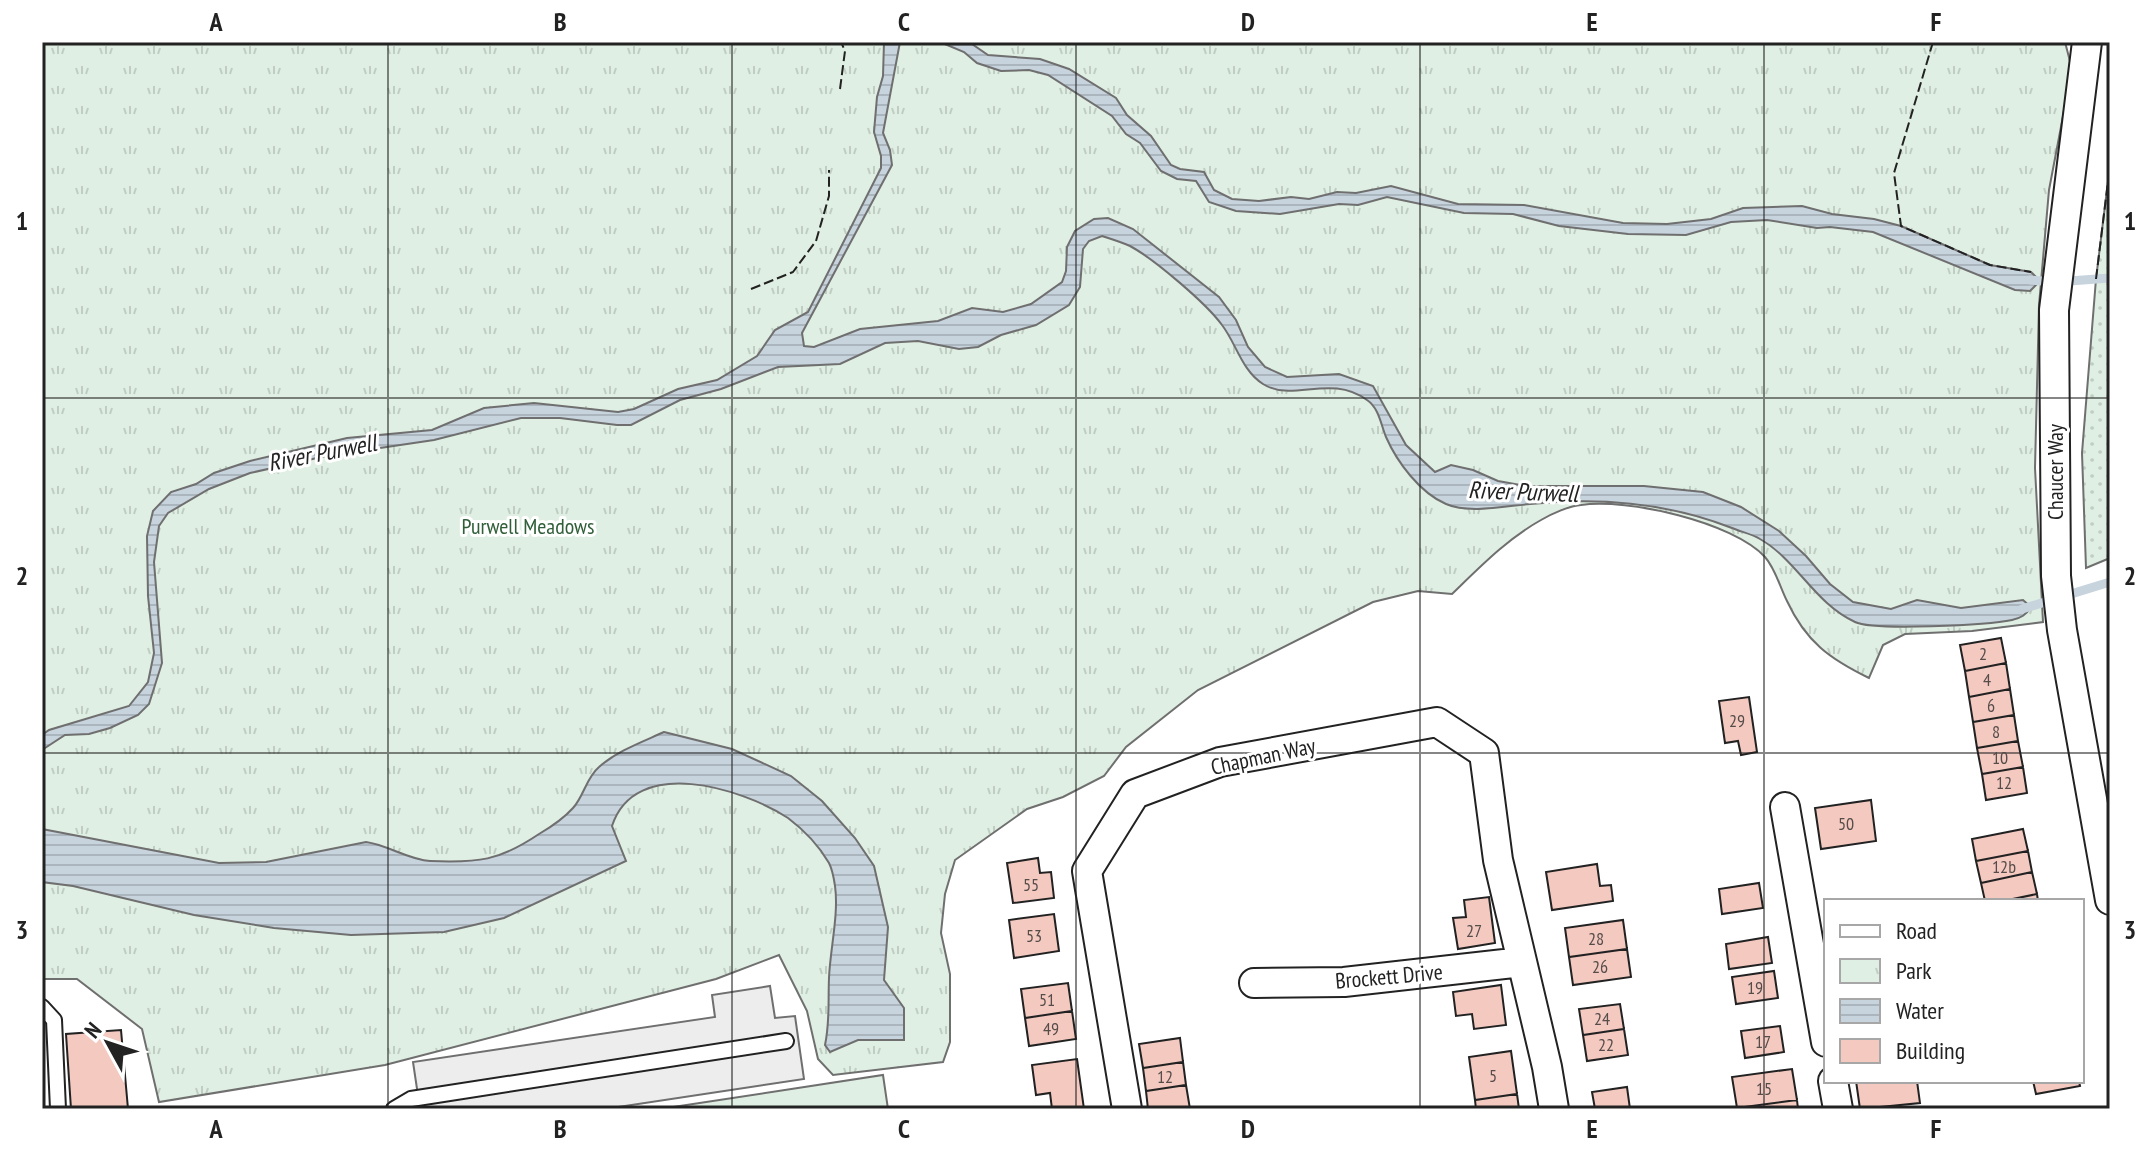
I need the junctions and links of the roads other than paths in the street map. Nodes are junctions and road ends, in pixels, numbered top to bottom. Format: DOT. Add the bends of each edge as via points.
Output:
graph roads {
  1 [pos="2087,42"];
  2 [pos="1785,807"];
  3 [pos="2110,900"];
  4 [pos="1522,962"];
  5 [pos="1254,983"];
  6 [pos="42,1007"];
  7 [pos="1824,1031"];
  8 [pos="786,1041"];
  9 [pos="1833,1083"];
  10 [pos="58,1109"];
  11 [pos="394,1109"];
  12 [pos="1127,1109"];
  13 [pos="1554,1109"];
  14 [pos="1838,1109"];
  1 -- 3 [label="street, Chaucer Way" via="2054,310 2056,576"];
  2 -- 7 [label="street"];
  4 -- 5 [label="street, Brockett Drive" via="1344,982"];
  4 -- 12 [label="street, Chapman Way" via="1498,860 1484,753 1437,722 1220,762 1135,794 1087,871"];
  4 -- 13 [label="street"];
  6 -- 10 [label="lane" via="54,1020"];
  8 -- 11 [label="lane" via="411,1099"];
  9 -- 14 [label="street"];
}
